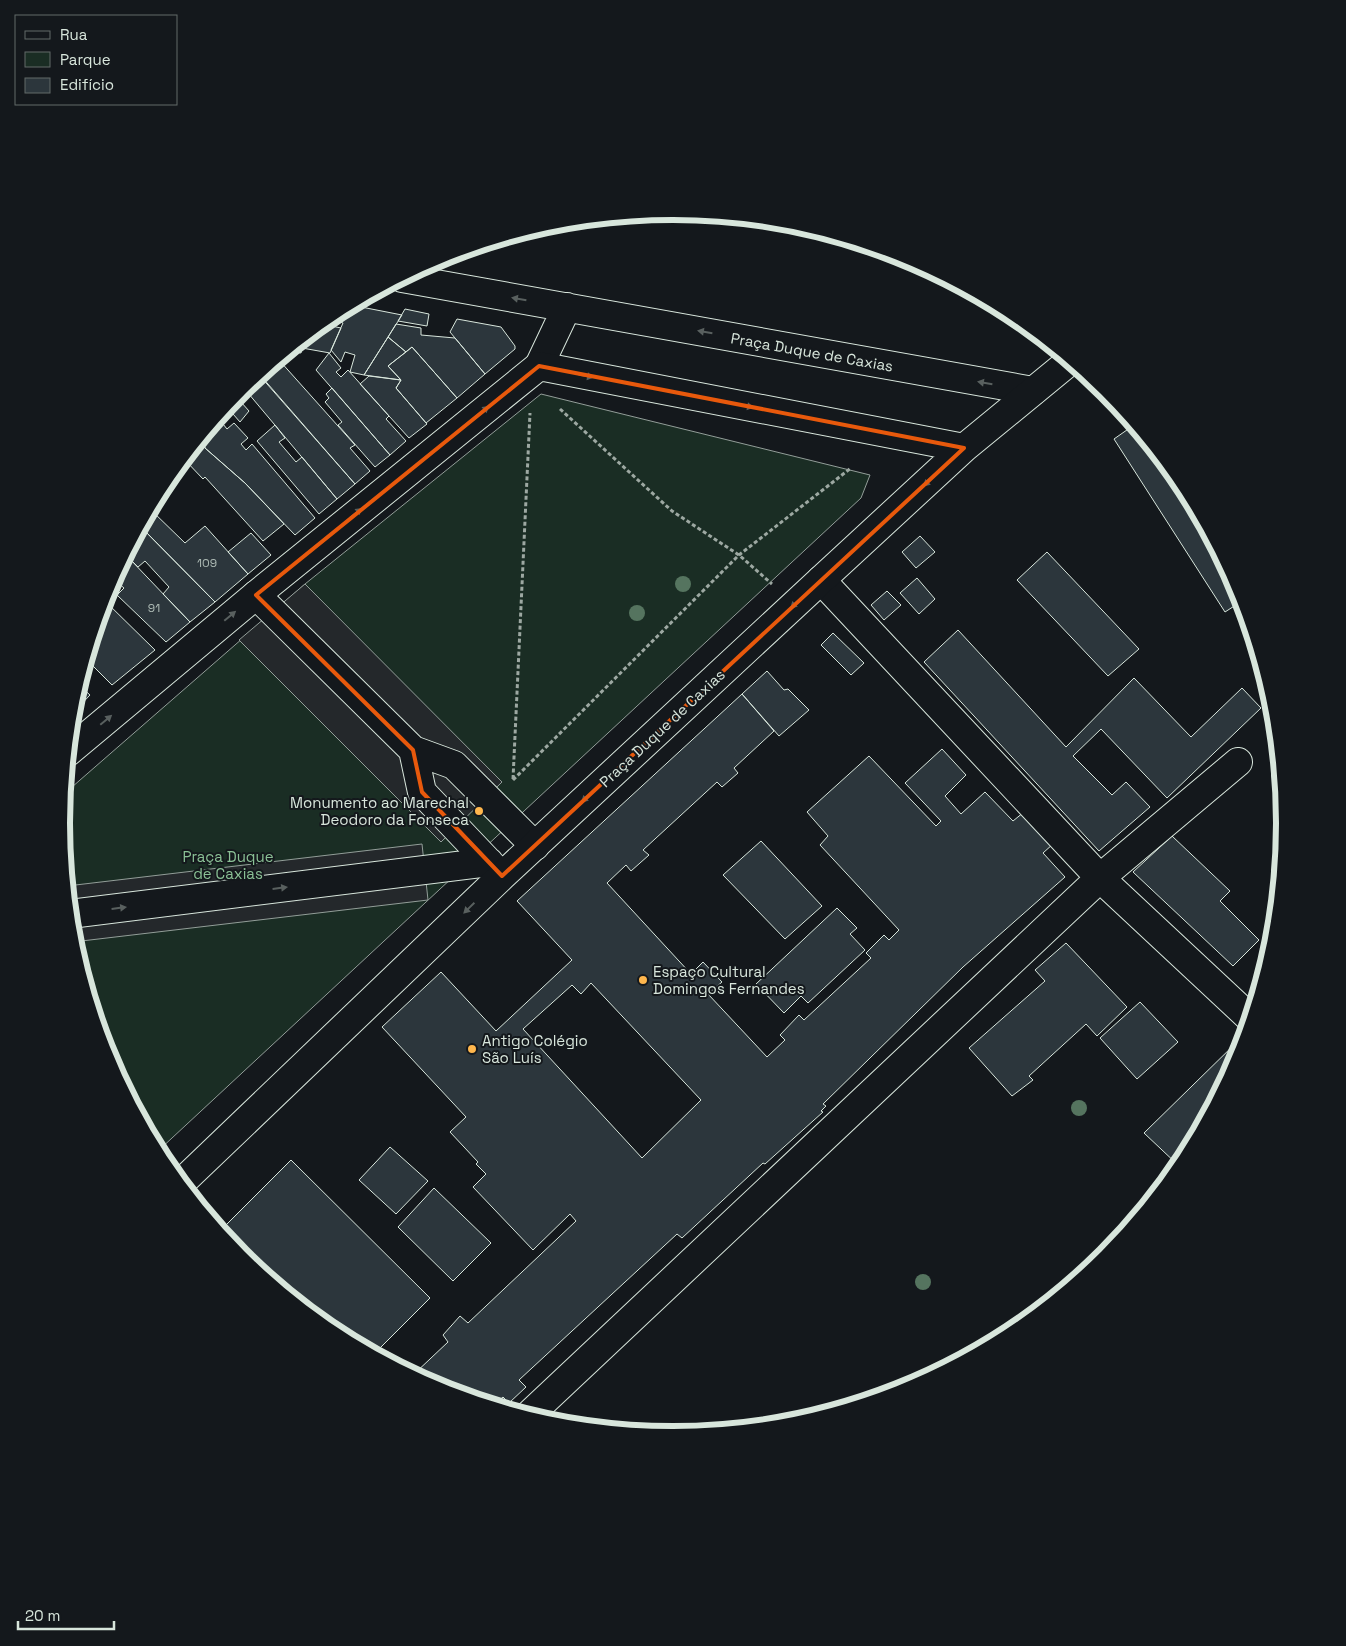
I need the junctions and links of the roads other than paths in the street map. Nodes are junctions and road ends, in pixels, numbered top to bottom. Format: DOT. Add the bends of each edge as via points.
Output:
graph roads {
  1 [pos="411,280"];
  2 [pos="567,307"];
  3 [pos="1065,365"];
  4 [pos="531,372"];
  5 [pos="1034,391"];
  6 [pos="964,448"];
  7 [pos="821,580"];
  8 [pos="256,595"];
  9 [pos="75,746"];
  10 [pos="413,750"];
  11 [pos="1238,762"];
  12 [pos="535,846"];
  13 [pos="495,869"];
  14 [pos="1100,878"];
  15 [pos="77,913"];
  16 [pos="1245,1013"];
  17 [pos="186,1178"];
  18 [pos="534,1409"];
  2 -- 1 [label="street, Praça Duque de Caxias, one-way"];
  2 -- 4 [label="street"];
  5 -- 2 [label="street, Praça Duque de Caxias, one-way"];
  3 -- 5 [label="street"];
  4 -- 6 [label="street, one-way"];
  8 -- 4 [label="street, one-way"];
  5 -- 6 [label="street, Praça Duque de Caxias"];
  6 -- 7 [label="street, Praça Duque de Caxias, one-way"];
  7 -- 12 [label="street, Praça Duque de Caxias, one-way"];
  7 -- 14 [label="street"];
  9 -- 8 [label="street, one-way"];
  8 -- 10 [label="street"];
  10 -- 12 [label="street" via="454,765"];
  10 -- 13 [label="street" via="422,792"];
  11 -- 14 [label="street"];
  12 -- 13 [label="street, Praça Duque de Caxias"];
  15 -- 13 [label="street, one-way"];
  13 -- 17 [label="street, Praça Duque de Caxias, one-way"];
  14 -- 16 [label="street"];
  14 -- 18 [label="street"];
}
